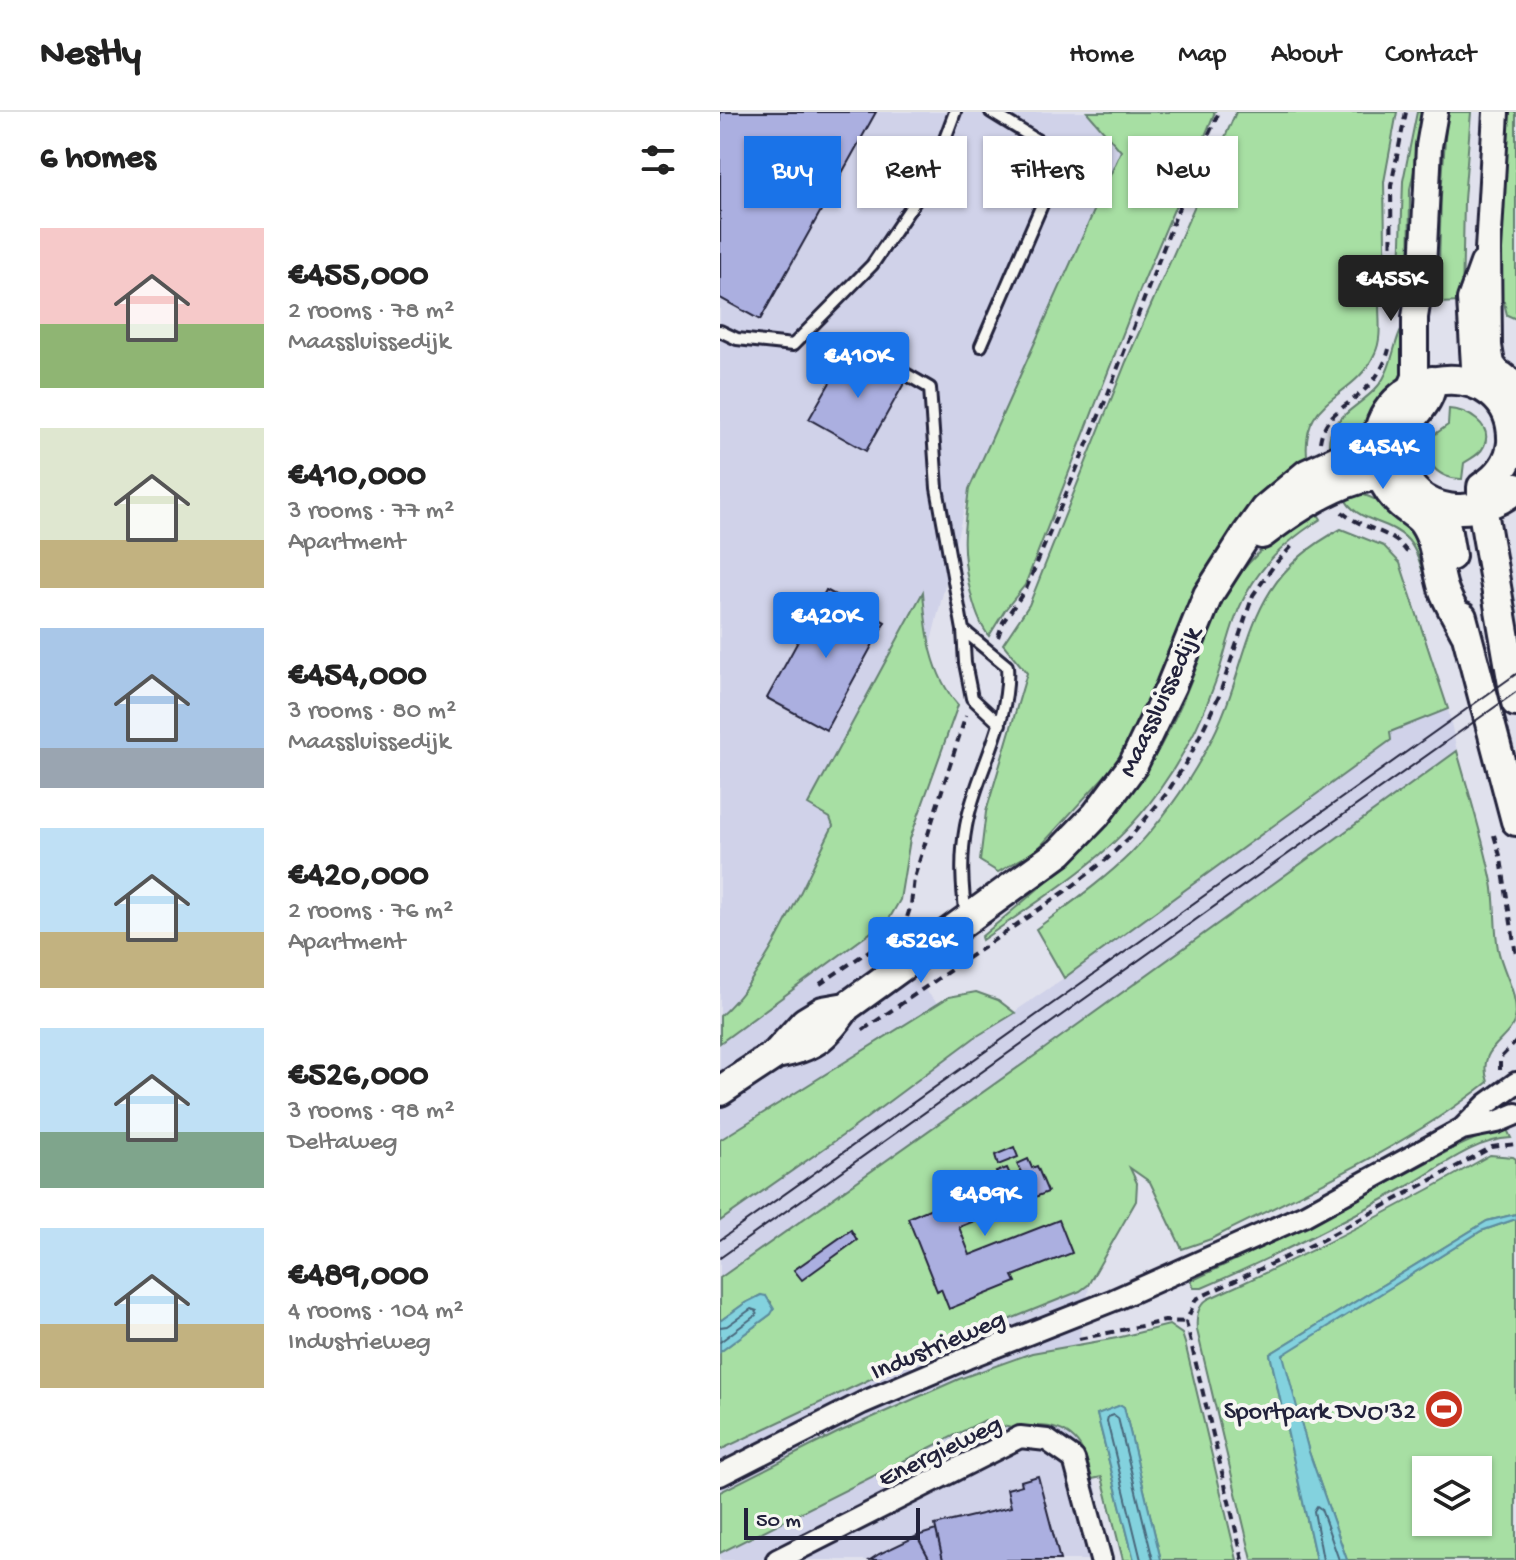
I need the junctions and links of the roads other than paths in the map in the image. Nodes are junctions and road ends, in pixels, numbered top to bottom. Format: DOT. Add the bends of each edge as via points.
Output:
graph roads {
  1 [pos="955,112"];
  2 [pos="991,112"];
  3 [pos="1435,112"];
  4 [pos="1496,112"];
  5 [pos="720,331"];
  6 [pos="981,346"];
  7 [pos="859,347"];
  8 [pos="1420,386"];
  9 [pos="1504,395"];
  10 [pos="1379,434"];
  11 [pos="1394,478"];
  12 [pos="1334,489"];
  13 [pos="1501,497"];
  14 [pos="1429,512"];
  15 [pos="963,630"];
  16 [pos="1516,702"];
  17 [pos="1000,724"];
  18 [pos="1504,826"];
  19 [pos="967,920"];
  20 [pos="1516,1083"];
  21 [pos="720,1091"];
  22 [pos="1516,1114"];
  23 [pos="1462,1129"];
  24 [pos="720,1475"];
  25 [pos="777,1560"];
  26 [pos="1101,1560"];
  1 -- 5 [label="lane" via="930,179 872,265 793,345 737,339"];
  2 -- 6 [label="lane" via="1063,156"];
  3 -- 8 [label="street" via="1423,268 1429,317"];
  4 -- 9 [label="street" via="1488,250 1470,299 1474,366"];
  7 -- 15 [label="lane" via="930,388 937,488"];
  8 -- 9 [label="main road" via="1451,379"];
  8 -- 10 [label="main road" via="1393,406"];
  8 -- 11 [label="main road" via="1429,398 1402,436"];
  9 -- 13 [label="main road" via="1513,430 1511,449 1504,467 1482,487"];
  10 -- 11 [label="main road" via="1377,455"];
  10 -- 12 [label="main road, Maassluissedijk" via="1359,450"];
  11 -- 12 [label="main road, Maassluissedijk" via="1369,476"];
  11 -- 14 [label="main road" via="1393,497"];
  12 -- 19 [label="main road, Maassluissedijk" via="1307,474 1265,509 1208,595 1133,765 1060,852"];
  13 -- 14 [label="main road"];
  13 -- 16 [label="main road" via="1503,615"];
  14 -- 18 [label="main road" via="1445,524"];
  15 -- 17 [label="lane" via="972,698"];
  15 -- 17 [label="lane" via="1007,666 1009,688"];
  17 -- 19 [label="lane" via="966,824 960,877"];
  19 -- 21 [label="main road, Maassluissedijk" via="846,1007 817,1040 776,1054"];
  20 -- 23 [label="street"];
  22 -- 23 [label="street"];
  23 -- 24 [label="street, Industrieweg" via="1305,1215 862,1403"];
  25 -- 26 [label="street, Energieweg" via="1020,1437 1047,1440 1074,1459"];
}
